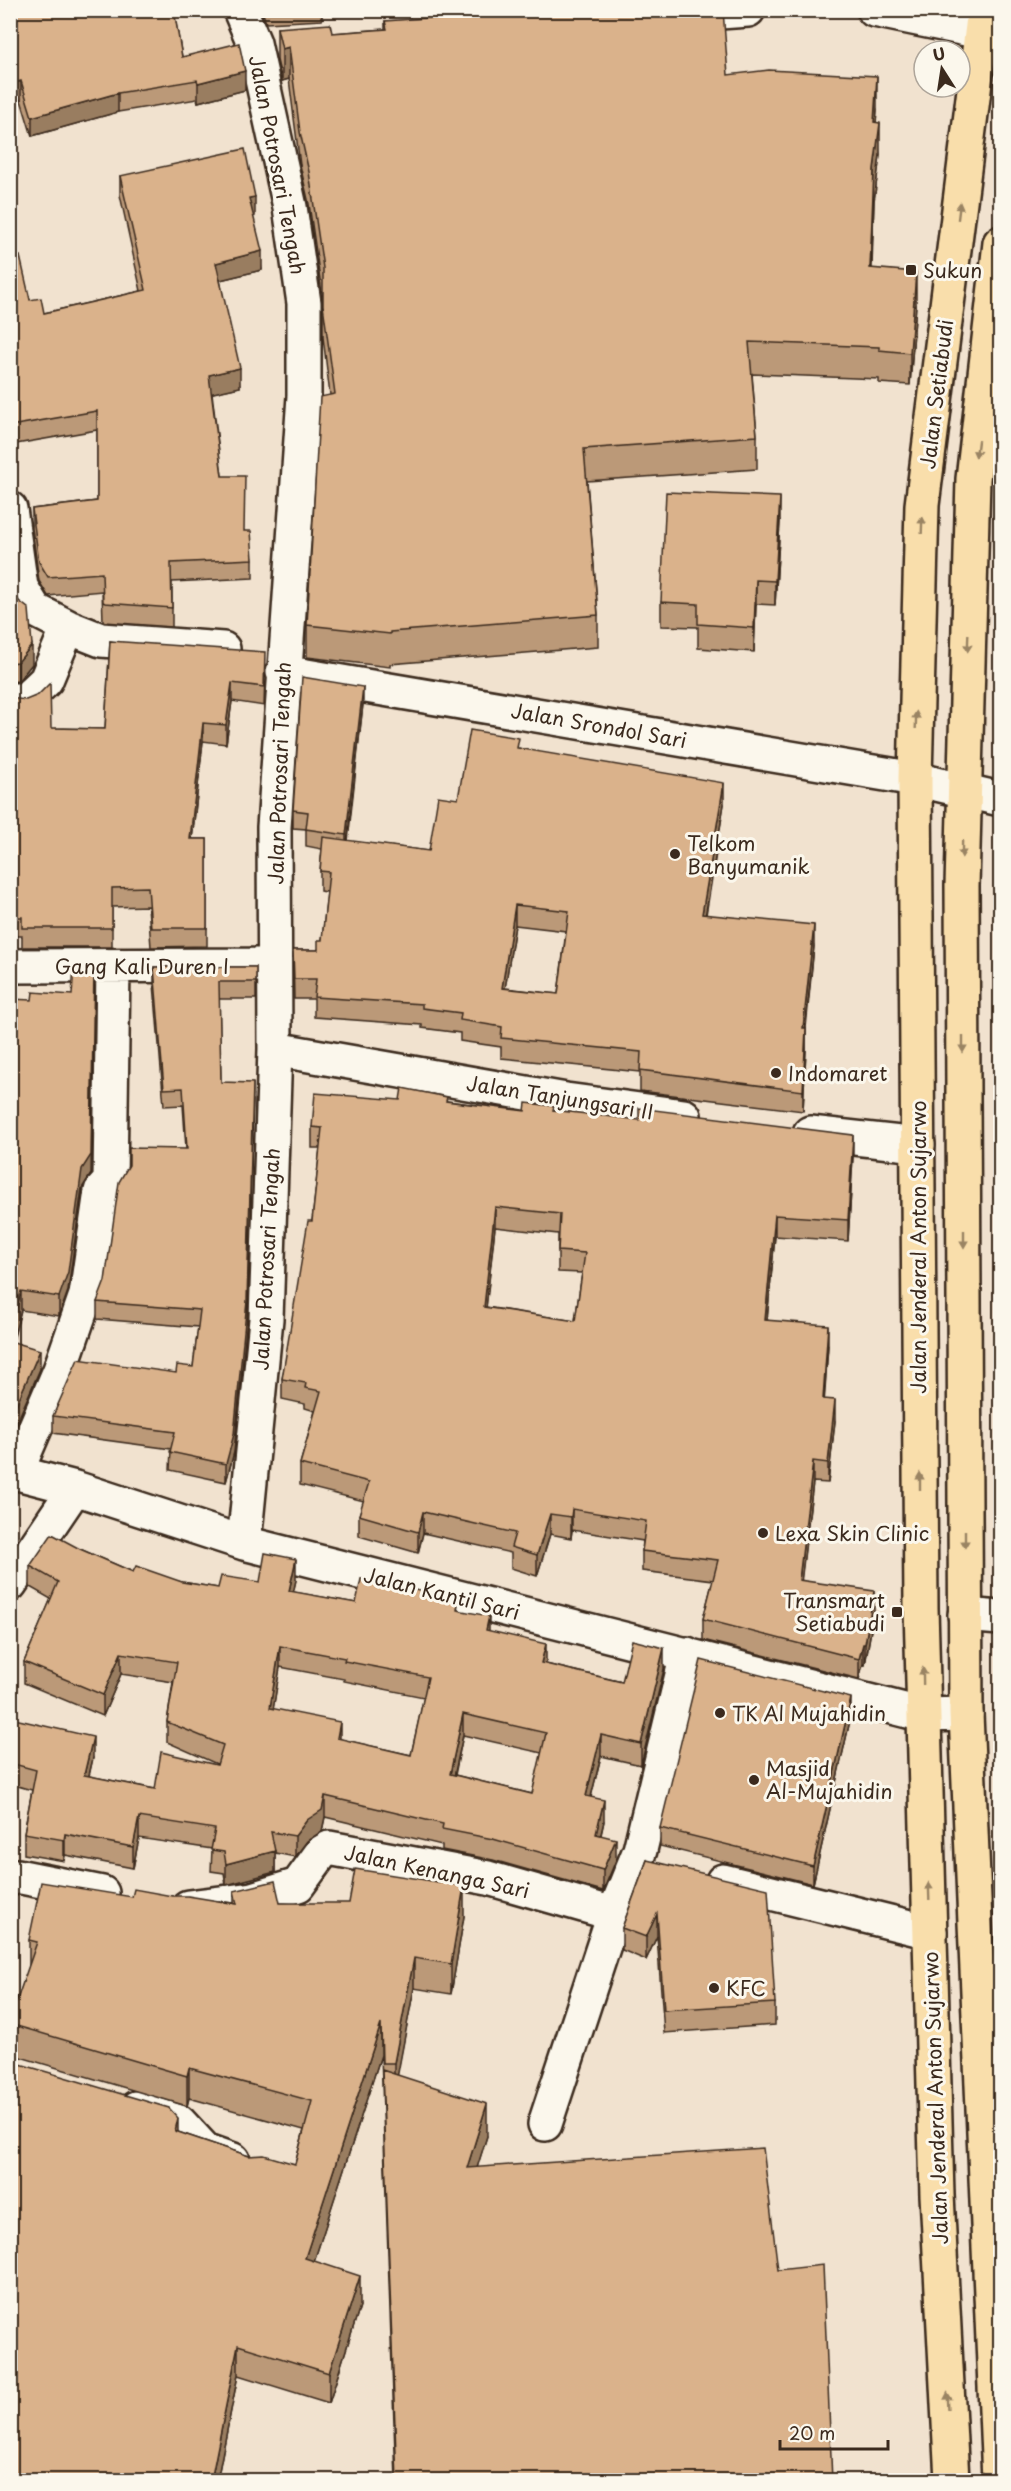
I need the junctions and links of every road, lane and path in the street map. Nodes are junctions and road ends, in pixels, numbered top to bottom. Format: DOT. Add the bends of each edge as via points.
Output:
graph roads {
  1 [pos="240,10"];
  2 [pos="748,10"];
  3 [pos="874,10"];
  4 [pos="654,17"];
  5 [pos="982,21"];
  6 [pos="289,40"];
  7 [pos="254,43"];
  8 [pos="1000,243"];
  9 [pos="10,509"];
  10 [pos="68,627"];
  11 [pos="270,658"];
  12 [pos="10,700"];
  13 [pos="915,778"];
  14 [pos="963,790"];
  15 [pos="1000,799"];
  16 [pos="274,965"];
  17 [pos="10,966"];
  18 [pos="113,966"];
  19 [pos="275,1049"];
  20 [pos="708,1119"];
  21 [pos="780,1129"];
  22 [pos="918,1145"];
  23 [pos="13,1472"];
  24 [pos="75,1488"];
  25 [pos="244,1543"];
  26 [pos="10,1584"];
  27 [pos="965,1615"];
  28 [pos="1000,1618"];
  29 [pos="687,1654"];
  30 [pos="966,1714"];
  31 [pos="924,1715"];
  32 [pos="637,1860"];
  33 [pos="10,1879"];
  34 [pos="129,1899"];
  35 [pos="163,1906"];
  36 [pos="614,1914"];
  37 [pos="930,1932"];
  38 [pos="980,2063"];
  39 [pos="933,2065"];
  40 [pos="107,2099"];
  41 [pos="546,2124"];
  42 [pos="256,2169"];
  43 [pos="952,2481"];
  44 [pos="999,2481"];
  1 -- 7 [label="street, Jalan Potrosari Tengah"];
  2 -- 4 [label="street"];
  3 -- 5 [label="street"];
  13 -- 5 [label="highway, Jalan Setiabudi, one-way" via="922,505"];
  6 -- 7 [label="street"];
  7 -- 11 [label="street, Jalan Potrosari Tengah" via="290,207 304,303 304,396"];
  8 -- 14 [label="highway, one-way" via="973,479"];
  9 -- 10 [label="street, Jalan Srondol Sari" via="21,587 27,600 35,610"];
  10 -- 11 [label="street, Jalan Srondol Sari" via="101,640"];
  10 -- 12 [label="street" via="46,680 25,700"];
  11 -- 13 [label="street, Jalan Srondol Sari"];
  11 -- 16 [label="street, Jalan Potrosari Tengah"];
  13 -- 14 [label="street, Jalan Srondol Sari"];
  13 -- 22 [label="highway, Jalan Jenderal Anton Sujarwo"];
  14 -- 15 [label="street, Jalan Srondol Sari"];
  14 -- 27 [label="highway, one-way"];
  16 -- 18 [label="street, Gang Kali Duren I"];
  16 -- 19 [label="street, Jalan Potrosari Tengah"];
  17 -- 18 [label="street, Gang Kali Duren I"];
  18 -- 23 [label="street" via="110,1181 101,1191 86,1295 72,1340"];
  19 -- 20 [label="street, Jalan Tanjungsari II" via="566,1100"];
  19 -- 25 [label="street, Jalan Potrosari Tengah" via="266,1318"];
  21 -- 22 [label="street"];
  31 -- 22 [label="highway, Jalan Jenderal Anton Sujarwo, one-way"];
  23 -- 24 [label="street, Jalan Kantil Sari"];
  24 -- 25 [label="street, Jalan Kantil Sari"];
  24 -- 26 [label="street"];
  25 -- 29 [label="street, Jalan Kantil Sari"];
  27 -- 28 [label="street"];
  27 -- 30 [label="highway"];
  29 -- 31 [label="street, Jalan Kantil Sari"];
  29 -- 32 [label="street"];
  30 -- 31 [label="street"];
  30 -- 38 [label="highway"];
  37 -- 31 [label="highway, Jalan Jenderal Anton Sujarwo, one-way"];
  32 -- 36 [label="street"];
  32 -- 37 [label="street"];
  33 -- 34 [label="street" via="17,1876"];
  35 -- 36 [label="street, Jalan Kenanga Sari" via="216,1906 298,1885 329,1848 488,1878"];
  36 -- 41 [label="street"];
  37 -- 39 [label="highway, Jalan Jenderal Anton Sujarwo"];
  38 -- 39 [label="highway"];
  38 -- 44 [label="highway"];
  43 -- 39 [label="highway, Jalan Jenderal Anton Sujarwo, one-way"];
  40 -- 42 [label="street" via="179,2122 205,2150"];
}
